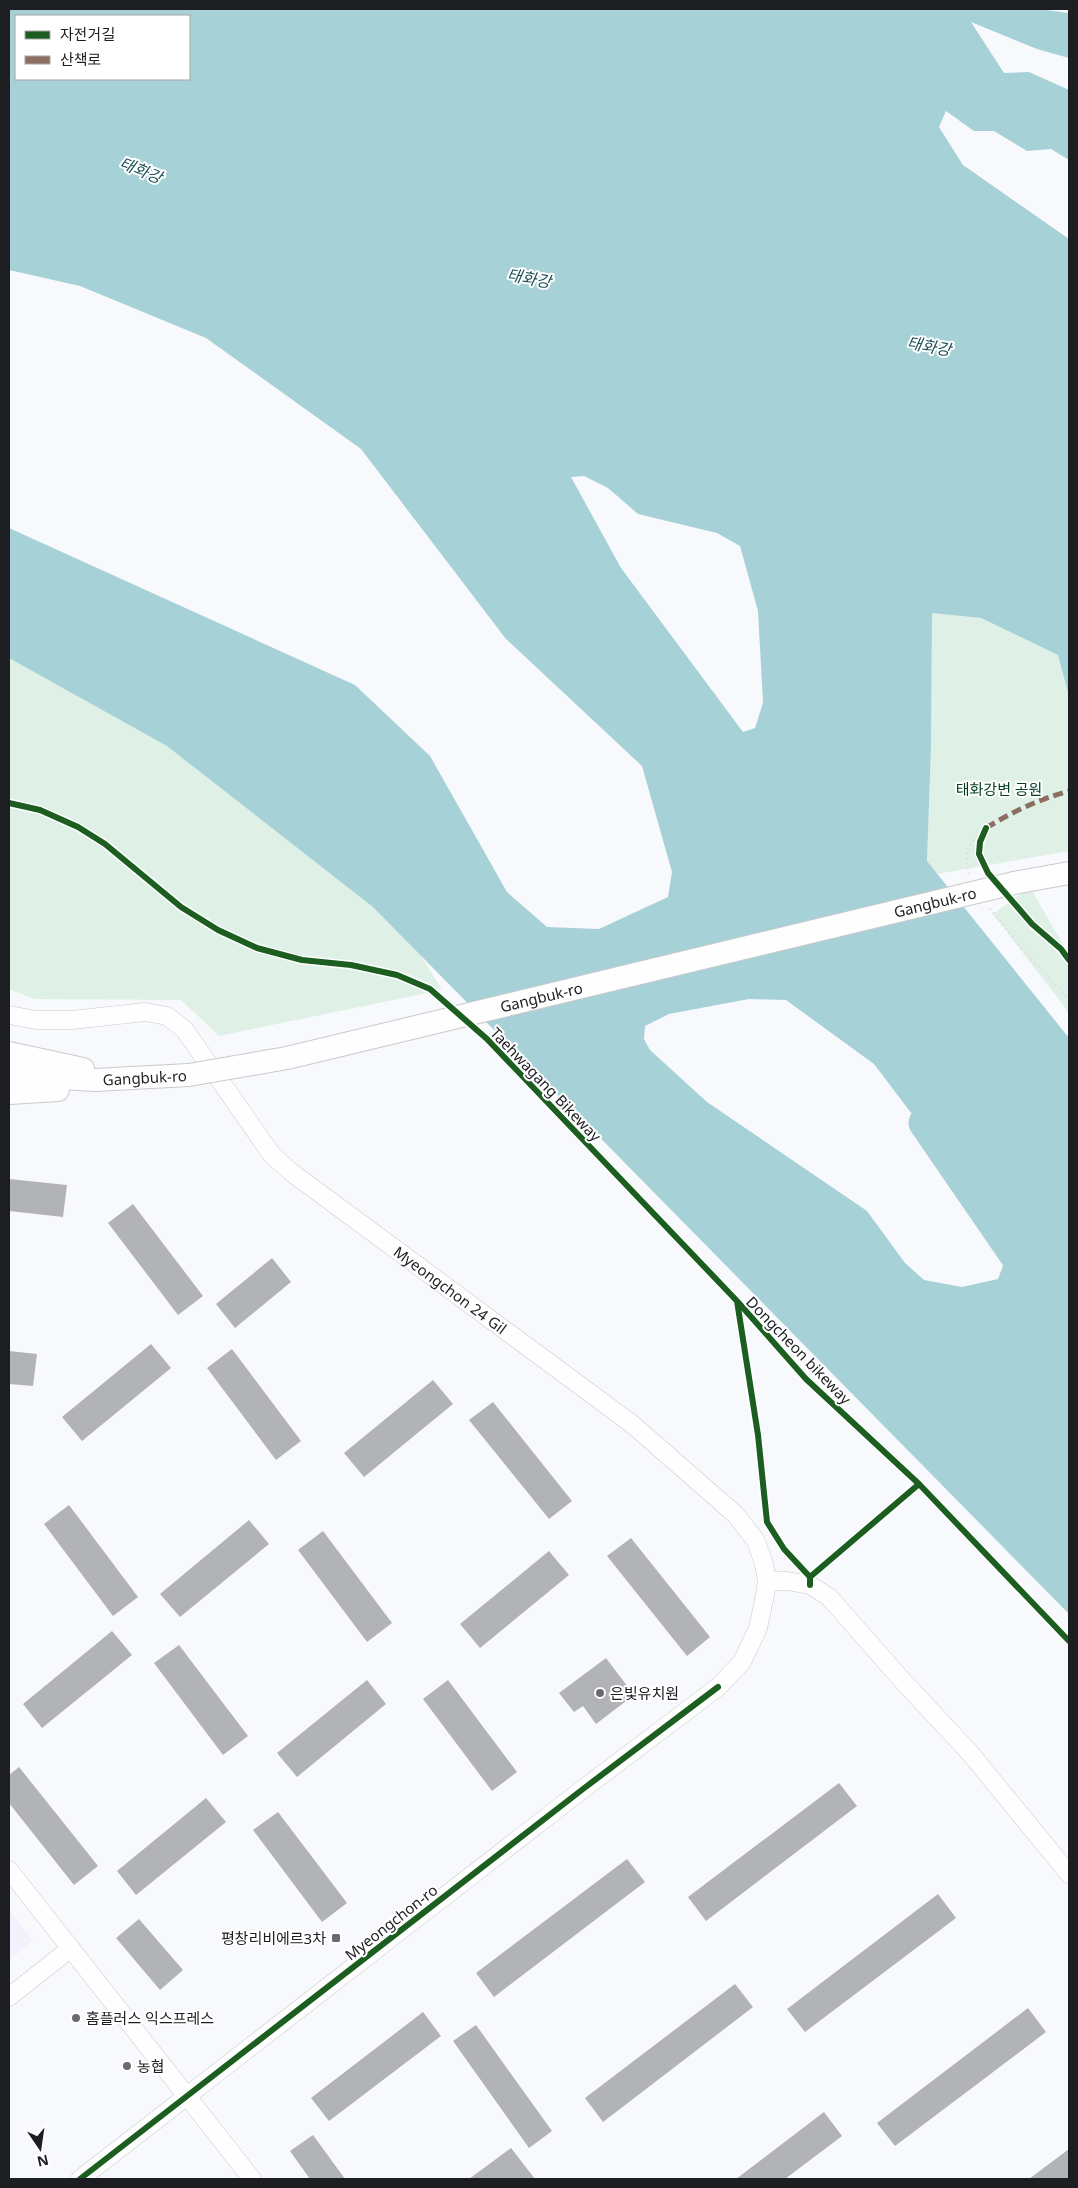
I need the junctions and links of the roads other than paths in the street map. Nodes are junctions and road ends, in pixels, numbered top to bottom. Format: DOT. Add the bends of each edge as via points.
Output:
graph roads {
  1 [pos="1069,873"];
  2 [pos="9,1015"];
  3 [pos="9,1053"];
  4 [pos="9,1075"];
  5 [pos="148,1079"];
  6 [pos="9,1093"];
  7 [pos="767,1581"];
  8 [pos="718,1687"];
  9 [pos="9,1870"];
  10 [pos="1069,1874"];
  11 [pos="70,1948"];
  12 [pos="9,1997"];
  13 [pos="186,2096"];
  14 [pos="80,2179"];
  15 [pos="252,2179"];
  1 -- 5 [label="main road, Gangbuk-ro, bridge" via="1014,883 287,1058 189,1076"];
  2 -- 7 [label="street, Myeongchon 24 Gil" via="36,1020 72,1020 145,1012 167,1016 184,1029 272,1155 632,1424 736,1515 756,1541"];
  3 -- 5 [label="main road"];
  4 -- 5 [label="main road, Gangbuk-ro" via="95,1080"];
  5 -- 6 [label="main road"];
  7 -- 8 [label="street, Myeongchon 24 Gil" via="758,1628 742,1662"];
  7 -- 10 [label="street" via="810,1585 829,1597 970,1753"];
  8 -- 13 [label="street, Myeongchon-ro"];
  9 -- 11 [label="street"];
  11 -- 12 [label="street"];
  11 -- 13 [label="street"];
  13 -- 14 [label="street, Myeongchon-ro"];
  13 -- 15 [label="street"];
}
